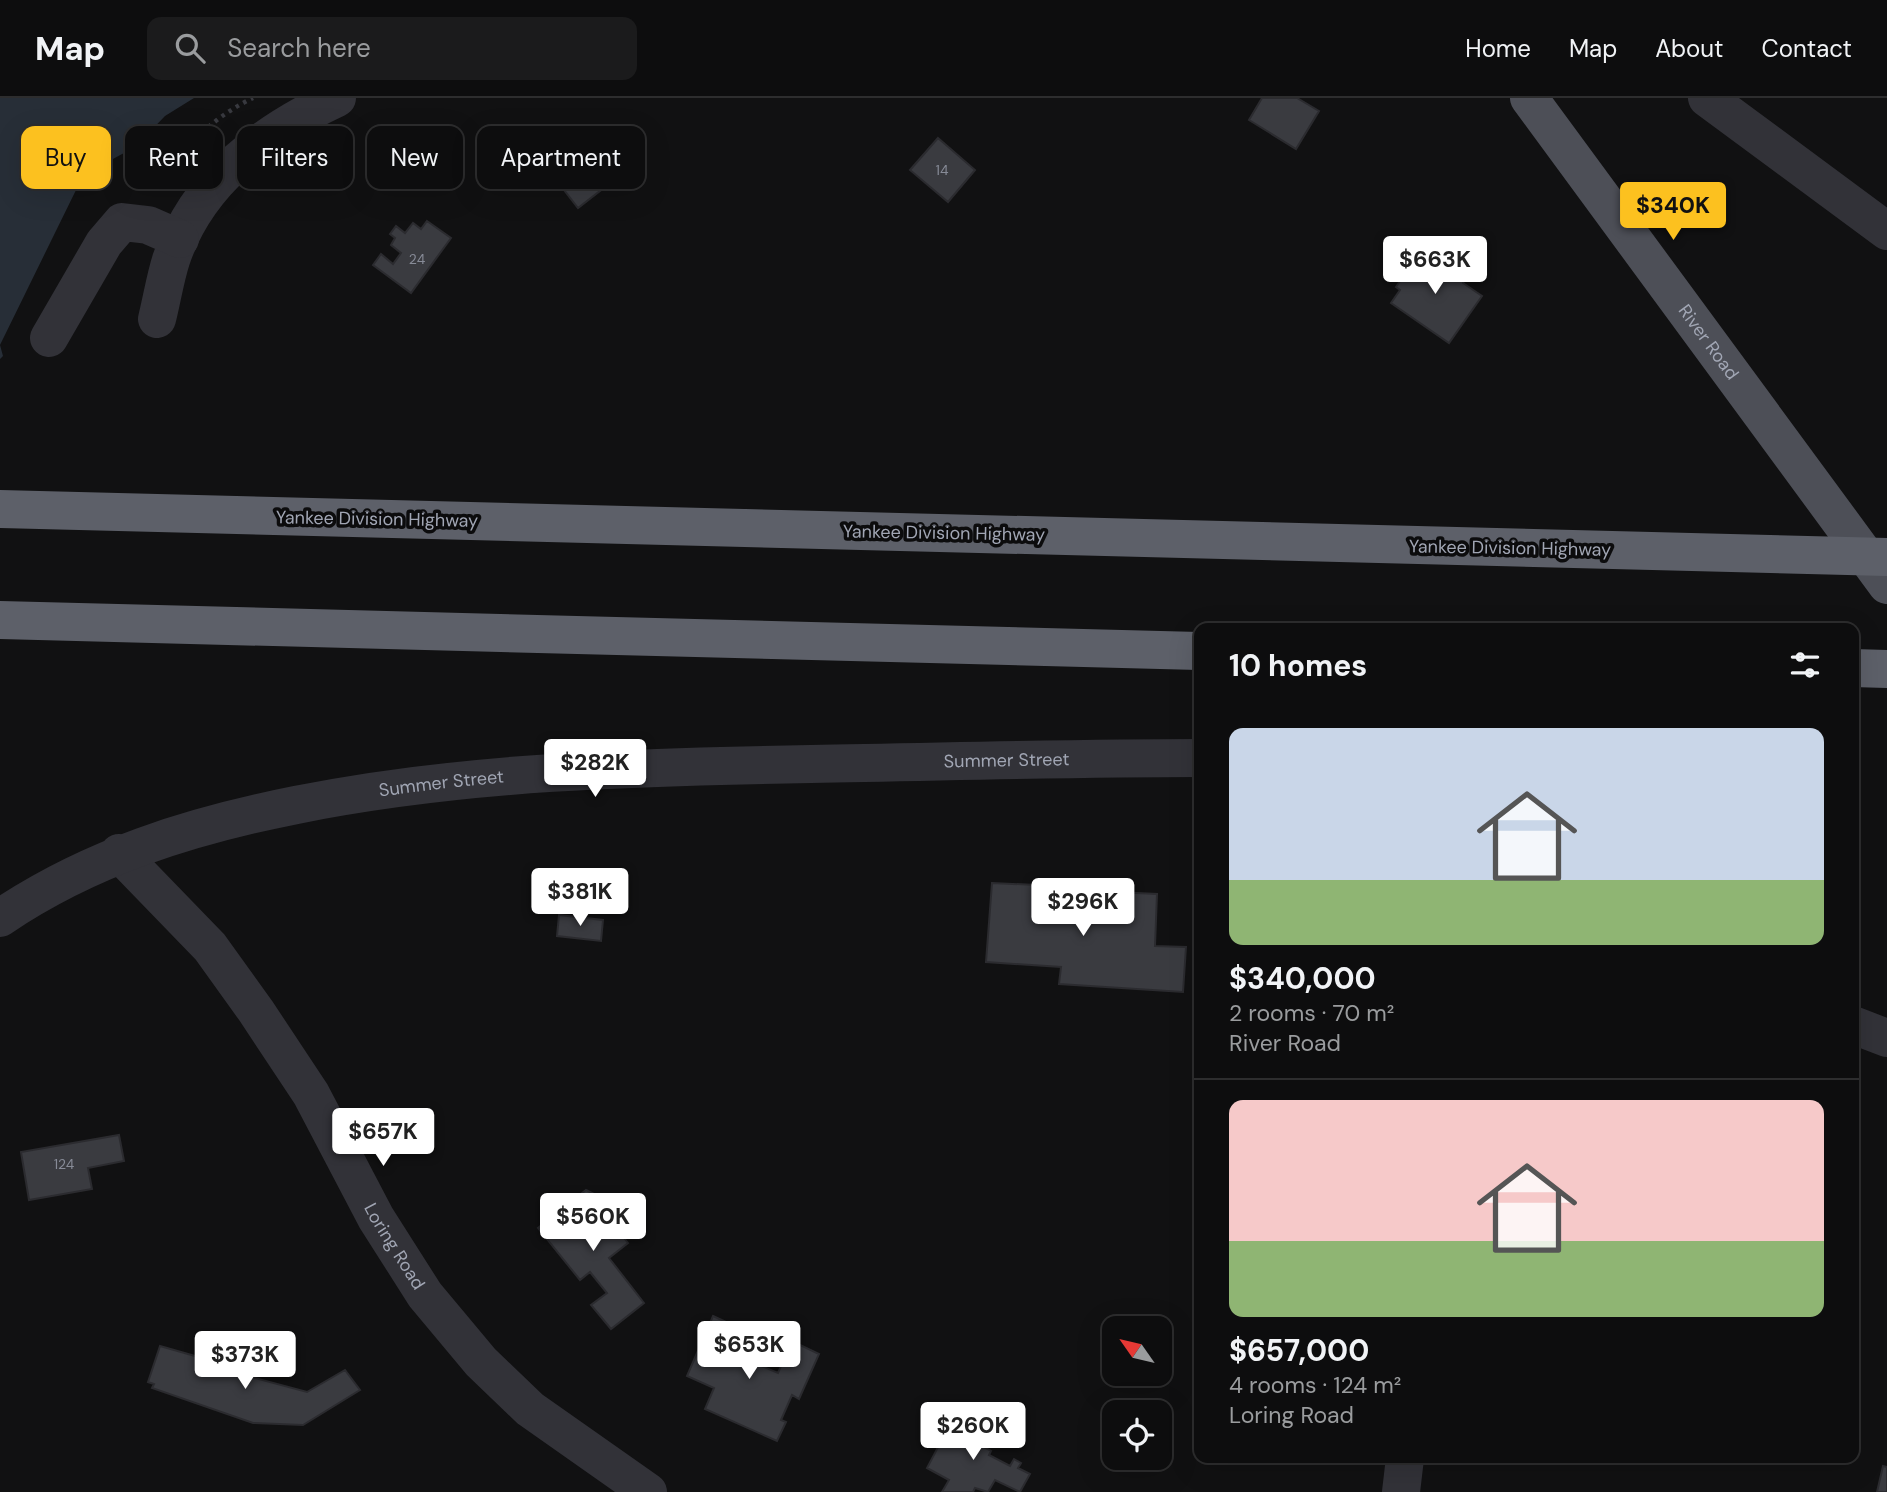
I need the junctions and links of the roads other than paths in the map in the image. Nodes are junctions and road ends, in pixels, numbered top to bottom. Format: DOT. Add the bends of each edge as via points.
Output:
graph roads {
  1 [pos="337,98"];
  2 [pos="1529,98"];
  3 [pos="1707,98"];
  4 [pos="1887,230"];
  5 [pos="180,239"];
  6 [pos="157,318"];
  7 [pos="49,338"];
  8 [pos="0,509"];
  9 [pos="1887,557"];
  10 [pos="1887,585"];
  11 [pos="0,620"];
  12 [pos="1194,651"];
  13 [pos="1859,668"];
  14 [pos="1887,669"];
  15 [pos="1194,758"];
  16 [pos="119,853"];
  17 [pos="0,918"];
  18 [pos="1859,1027"];
  19 [pos="1887,1038"];
  20 [pos="1404,1463"];
  21 [pos="648,1492"];
  22 [pos="1401,1492"];
  1 -- 5 [label="street" via="233,163 201,199"];
  2 -- 10 [label="main road, River Road"];
  3 -- 4 [label="street"];
  5 -- 6 [label="street"];
  5 -- 7 [label="street" via="148,225 122,222 103,243"];
  8 -- 9 [label="highway, Yankee Division Highway"];
  11 -- 12 [label="highway"];
  13 -- 14 [label="highway"];
  15 -- 16 [label="street, Summer Street" via="613,768 448,781 380,788 219,820"];
  16 -- 17 [label="street, Summer Street" via="35,894"];
  16 -- 21 [label="street, Loring Road" via="210,947 248,1000 311,1094 376,1218 425,1295 473,1353 530,1409"];
  18 -- 19 [label="street"];
  20 -- 22 [label="street"];
}
